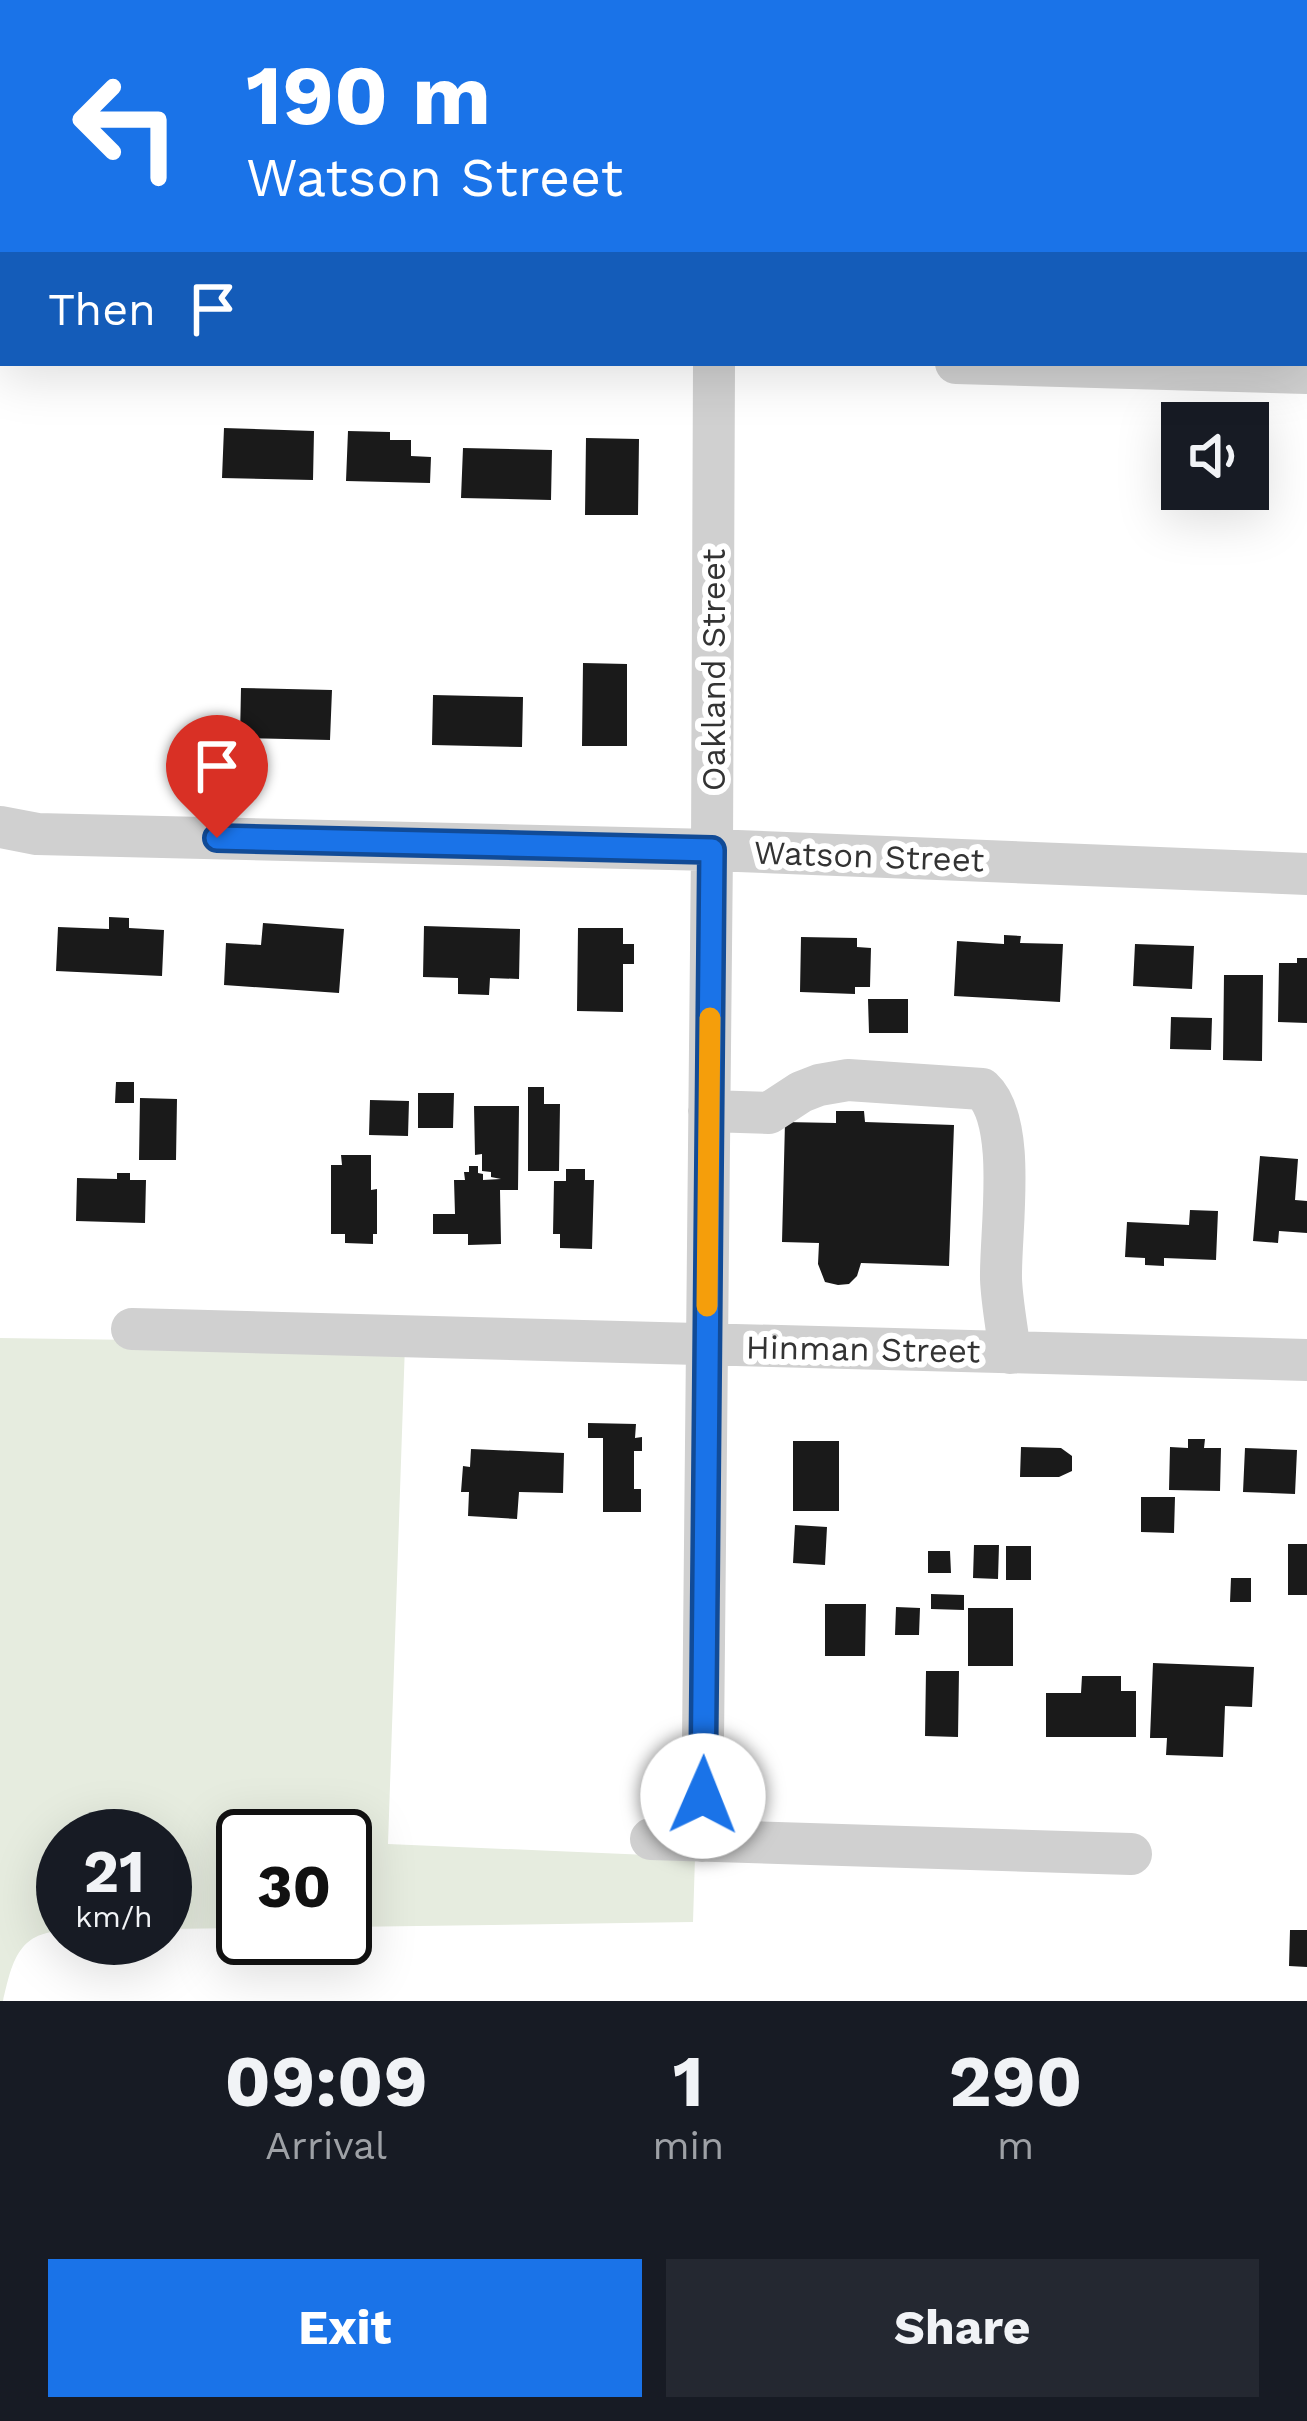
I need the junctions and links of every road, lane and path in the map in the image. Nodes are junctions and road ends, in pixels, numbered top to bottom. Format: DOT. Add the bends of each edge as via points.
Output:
graph roads {
  1 [pos="714,366"];
  2 [pos="1061,366"];
  3 [pos="1307,373"];
  4 [pos="0,826"];
  5 [pos="712,850"];
  6 [pos="1307,874"];
  7 [pos="710,1111"];
  8 [pos="132,1329"];
  9 [pos="706,1345"];
  10 [pos="1010,1353"];
  11 [pos="1307,1360"];
  12 [pos="651,1839"];
  13 [pos="702,1841"];
  14 [pos="1131,1854"];
  1 -- 5 [label="street, Oakland Street"];
  2 -- 3 [label="street"];
  4 -- 5 [label="street, Watson Street" via="37,834"];
  5 -- 6 [label="street, Watson Street"];
  5 -- 7 [label="street, Oakland Street"];
  7 -- 9 [label="street, Oakland Street"];
  7 -- 10 [label="street" via="770,1113 819,1084 848,1079 982,1089 993,1099 1004,1146 1001,1282"];
  8 -- 9 [label="street, Hinman Street"];
  9 -- 10 [label="street, Hinman Street"];
  9 -- 13 [label="street, Oakland Street"];
  10 -- 11 [label="street, Hinman Street"];
  12 -- 13 [label="street"];
  13 -- 14 [label="street"];
}
